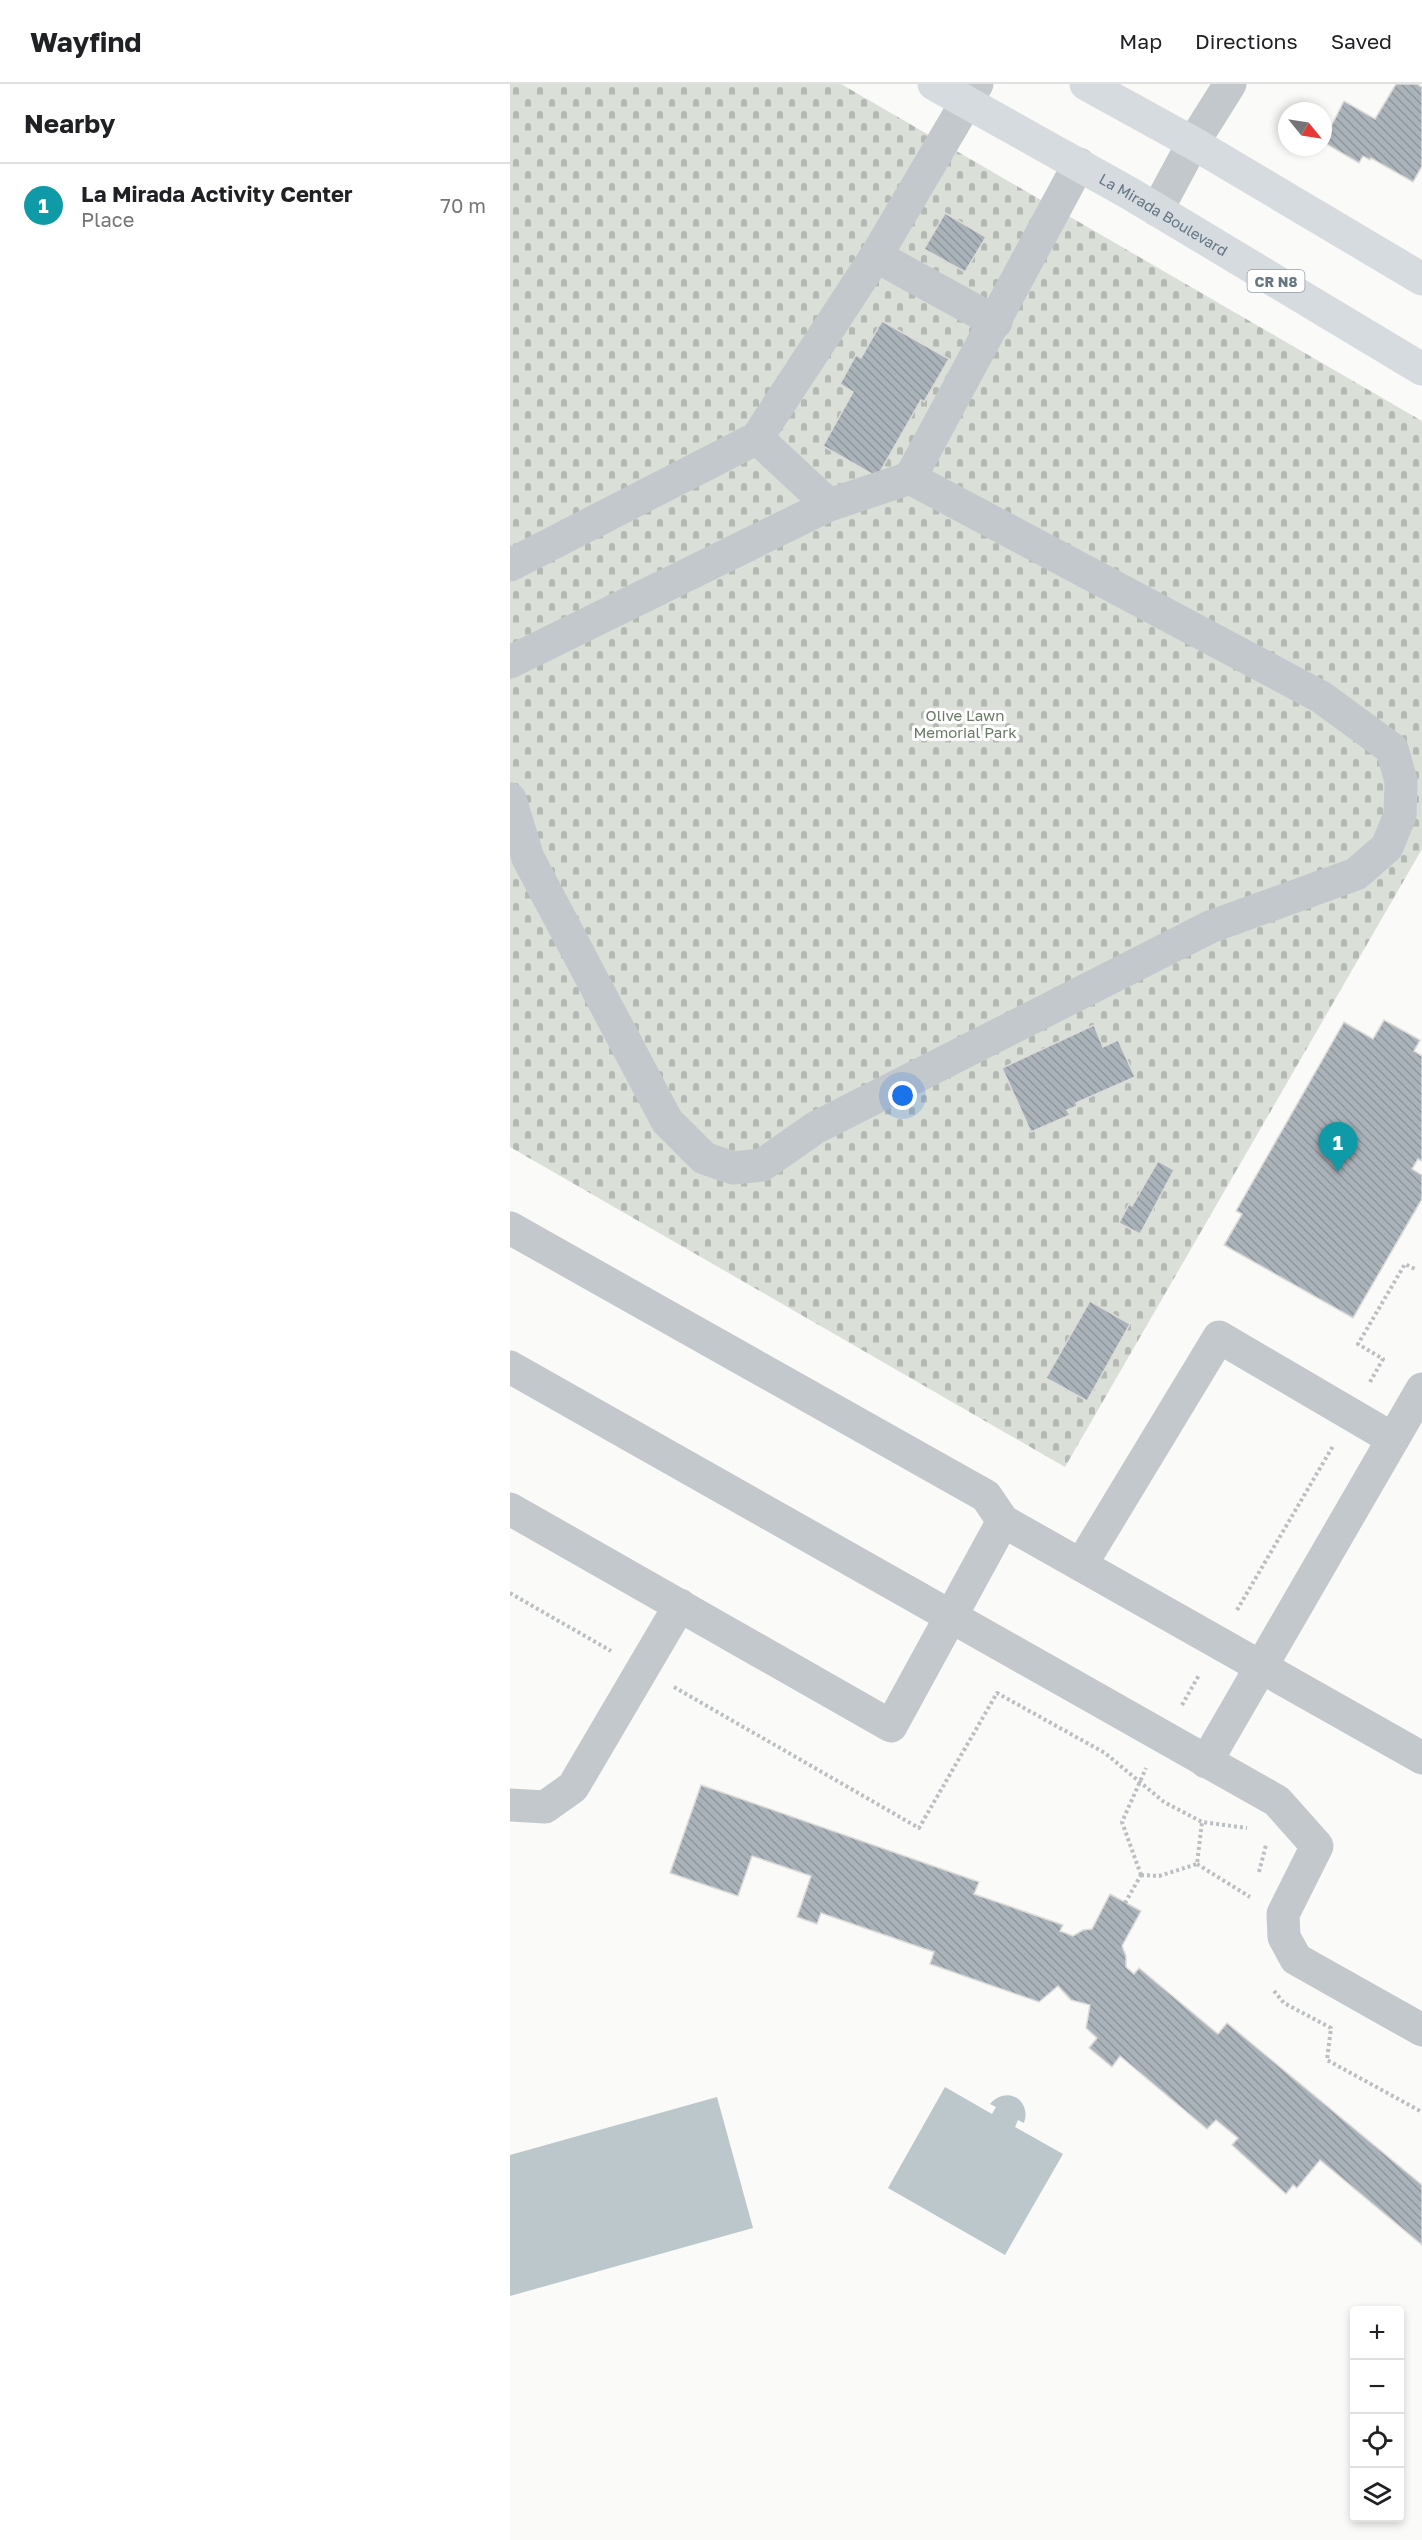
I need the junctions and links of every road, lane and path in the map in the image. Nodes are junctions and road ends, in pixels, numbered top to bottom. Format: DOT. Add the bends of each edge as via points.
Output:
graph roads {
  1 [pos="934,84"];
  2 [pos="1086,84"];
  3 [pos="1230,84"];
  4 [pos="971,93"];
  5 [pos="1193,143"];
  6 [pos="1079,164"];
  7 [pos="1157,210"];
  8 [pos="876,256"];
  9 [pos="1422,279"];
  10 [pos="996,322"];
  11 [pos="1422,369"];
  12 [pos="757,438"];
  13 [pos="910,478"];
  14 [pos="829,505"];
  15 [pos="510,565"];
  16 [pos="510,662"];
  17 [pos="510,798"];
  18 [pos="510,1228"];
  19 [pos="1415,1269"];
  20 [pos="510,1367"];
  21 [pos="1422,1389"];
  22 [pos="1365,1390"];
  23 [pos="1338,1437"];
  24 [pos="1393,1439"];
  25 [pos="510,1509"];
  26 [pos="1003,1521"];
  27 [pos="1081,1565"];
  28 [pos="510,1593"];
  29 [pos="680,1605"];
  30 [pos="950,1617"];
  31 [pos="1233,1619"];
  32 [pos="619,1656"];
  33 [pos="1261,1666"];
  34 [pos="1203,1670"];
  35 [pos="665,1682"];
  36 [pos="1182,1706"];
  37 [pos="1422,1758"];
  38 [pos="1206,1762"];
  39 [pos="1146,1767"];
  40 [pos="1138,1782"];
  41 [pos="510,1805"];
  42 [pos="1202,1822"];
  43 [pos="1258,1829"];
  44 [pos="1268,1838"];
  45 [pos="1197,1864"];
  46 [pos="1141,1875"];
  47 [pos="1256,1881"];
  48 [pos="1125,1903"];
  49 [pos="1249,1905"];
  50 [pos="1267,1983"];
  51 [pos="1422,2030"];
  52 [pos="1422,2112"];
  1 -- 4 [label="main road, La Mirada Boulevard / CR N8"];
  2 -- 5 [label="main road"];
  3 -- 5 [label="street"];
  4 -- 6 [label="main road, La Mirada Boulevard / CR N8"];
  4 -- 8 [label="street"];
  5 -- 7 [label="street"];
  5 -- 9 [label="main road"];
  6 -- 7 [label="main road, La Mirada Boulevard / CR N8"];
  6 -- 10 [label="street"];
  7 -- 11 [label="main road, La Mirada Boulevard / CR N8"];
  8 -- 10 [label="street"];
  8 -- 12 [label="street"];
  10 -- 13 [label="street"];
  12 -- 14 [label="street"];
  12 -- 15 [label="street"];
  13 -- 14 [label="street"];
  13 -- 17 [label="street" via="1321,696 1392,749 1401,781 1400,815 1387,848 1356,874 1210,927 815,1128 762,1165 733,1168 704,1158 668,1121 528,858"];
  14 -- 16 [label="street"];
  18 -- 26 [label="street" via="986,1496"];
  19 -- 22 [label="path" via="1405,1264 1358,1344 1383,1359"];
  20 -- 30 [label="street"];
  21 -- 24 [label="street"];
  23 -- 31 [label="path"];
  24 -- 27 [label="street" via="1219,1337"];
  24 -- 33 [label="street"];
  25 -- 29 [label="street"];
  26 -- 27 [label="street"];
  26 -- 30 [label="street"];
  27 -- 33 [label="street"];
  28 -- 32 [label="path"];
  29 -- 30 [label="street" via="891,1725"];
  29 -- 41 [label="street" via="573,1787 545,1807"];
  30 -- 38 [label="street"];
  33 -- 37 [label="street"];
  33 -- 38 [label="street"];
  34 -- 36 [label="path"];
  35 -- 40 [label="path" via="919,1828 997,1693 1105,1753"];
  38 -- 51 [label="street" via="1277,1801 1317,1846 1283,1914 1284,1937 1296,1959"];
  39 -- 40 [label="path"];
  40 -- 42 [label="path" via="1164,1802"];
  40 -- 46 [label="path" via="1122,1822"];
  42 -- 43 [label="path"];
  42 -- 45 [label="path"];
  44 -- 47 [label="path"];
  45 -- 46 [label="path" via="1159,1876"];
  45 -- 49 [label="path" via="1252,1895"];
  46 -- 48 [label="path"];
  50 -- 52 [label="path" via="1284,2003 1331,2028 1326,2060"];
}
